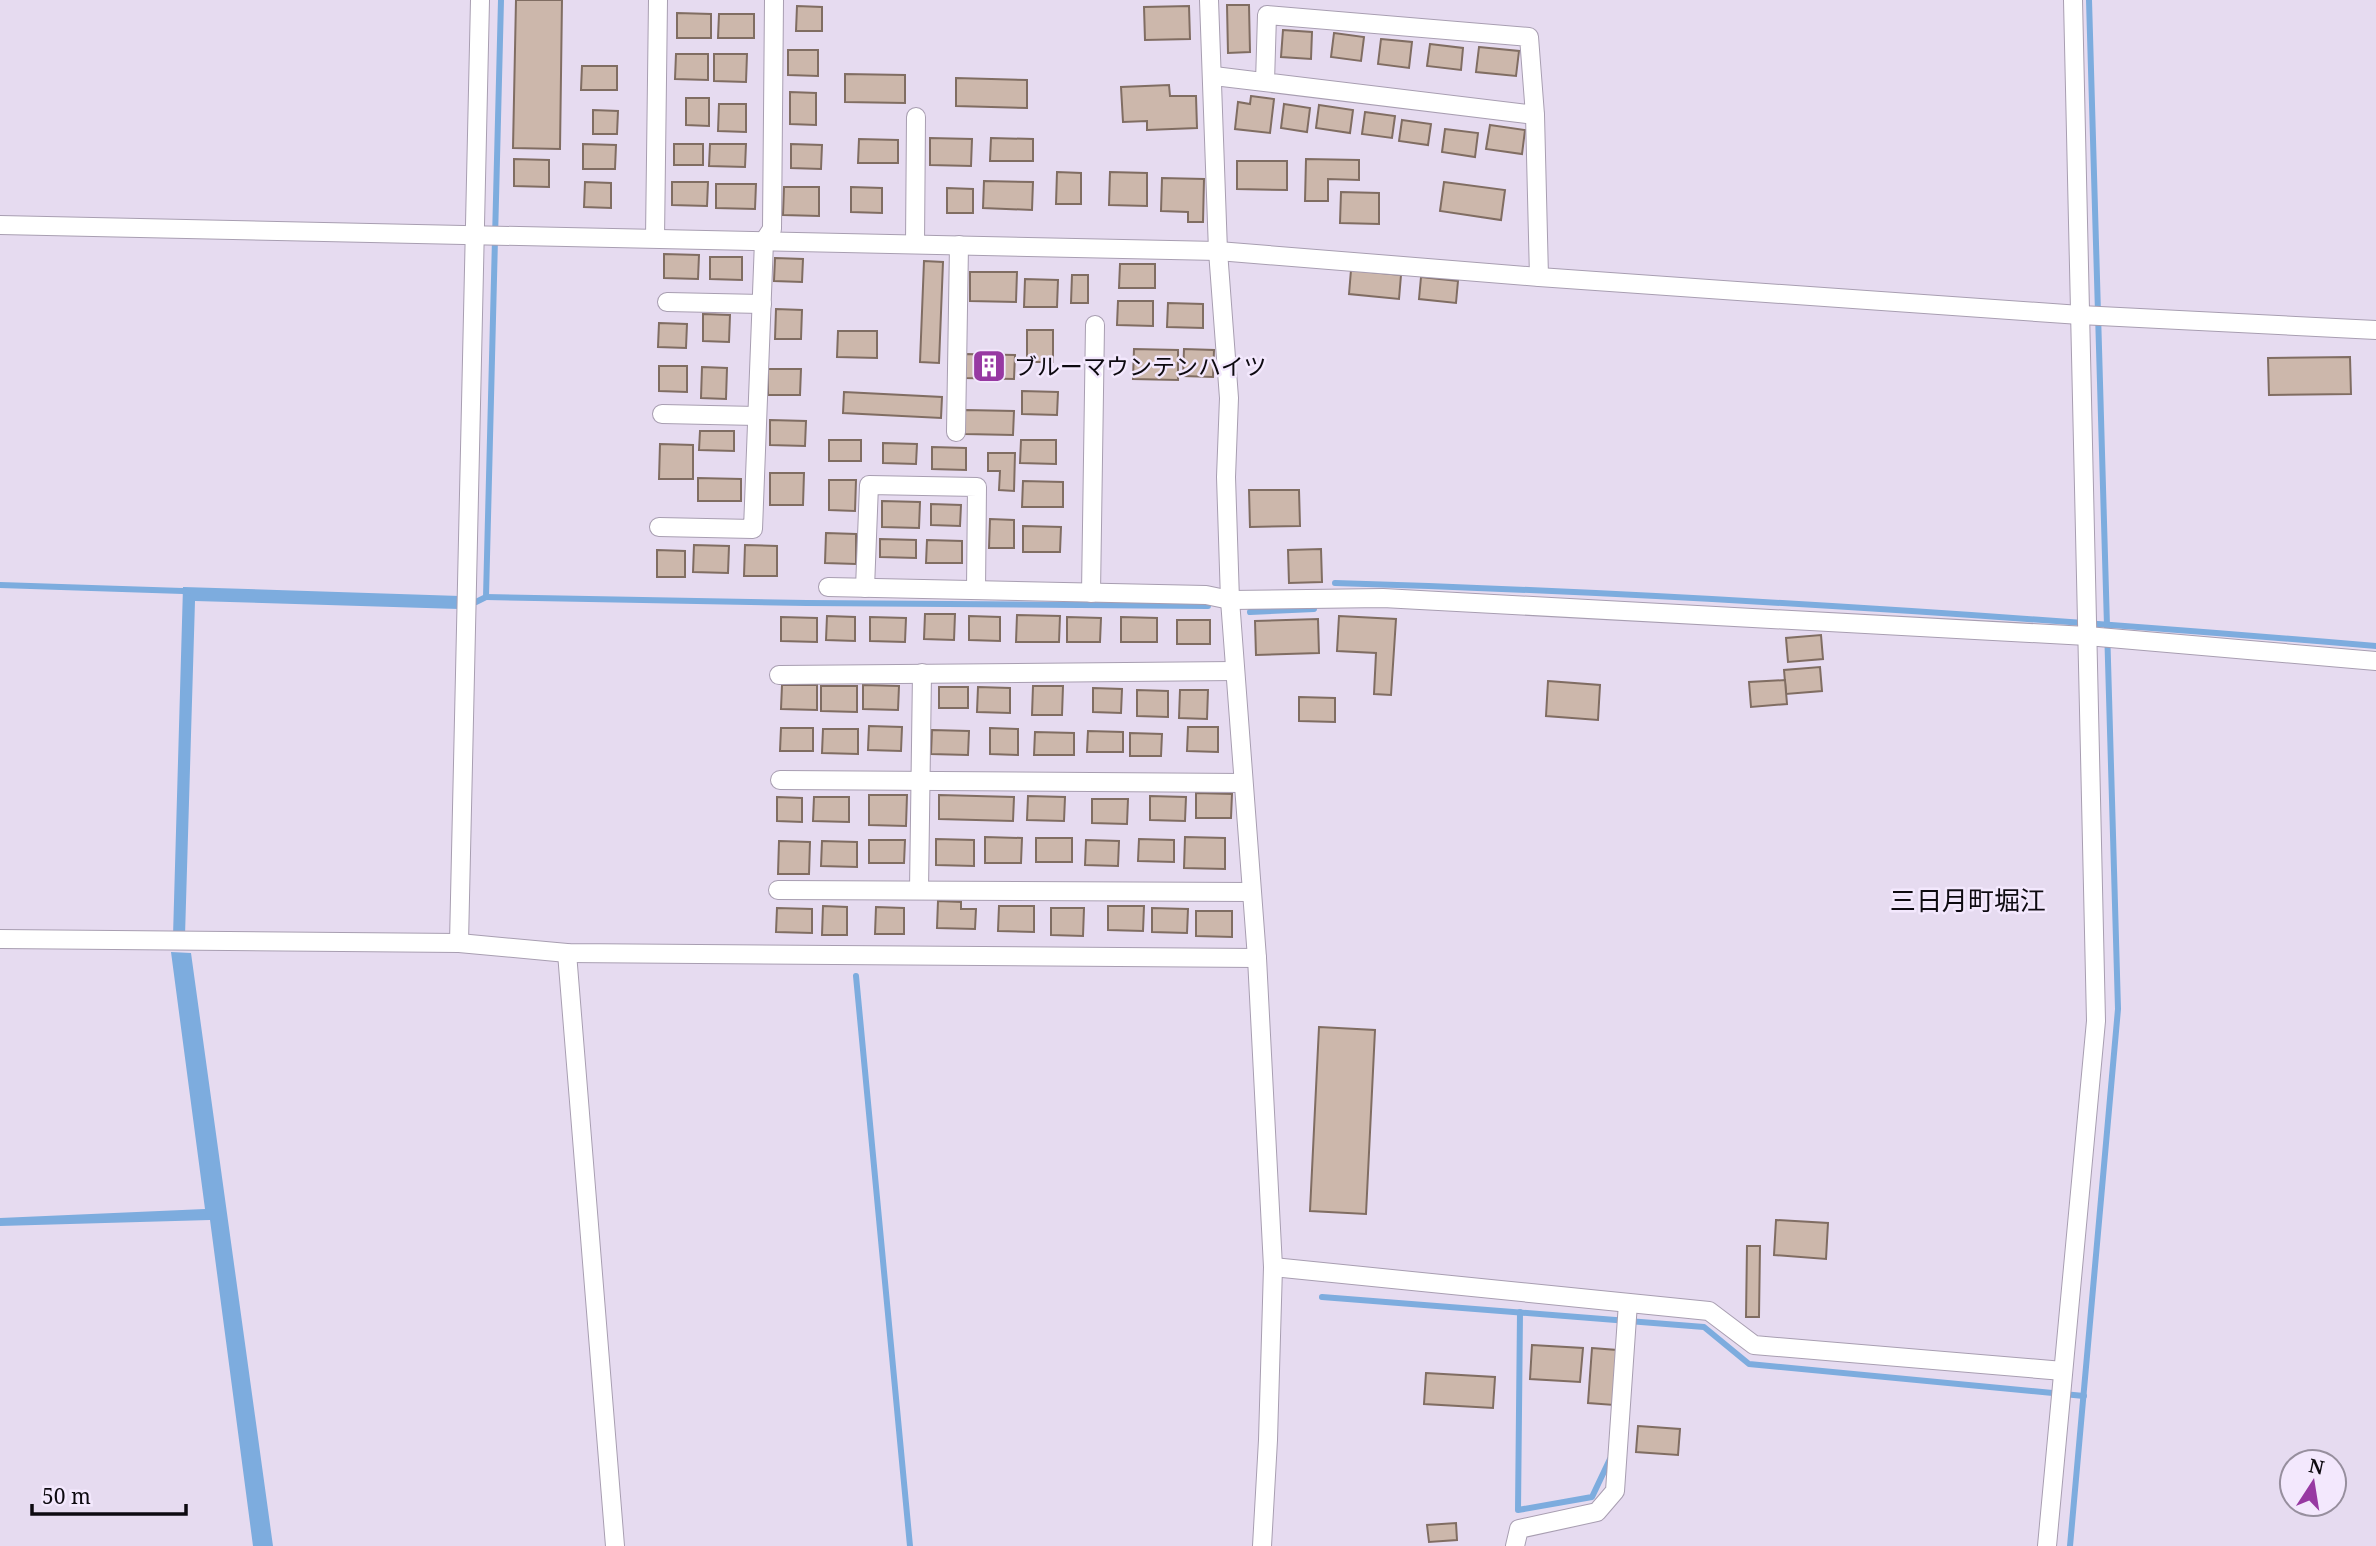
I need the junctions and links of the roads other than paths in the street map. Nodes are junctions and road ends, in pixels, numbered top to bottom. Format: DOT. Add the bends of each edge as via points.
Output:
graph roads {
  1 [pos="480,0"];
  2 [pos="658,0"];
  3 [pos="774,0"];
  4 [pos="1209,0"];
  5 [pos="2073,0"];
  6 [pos="1214,76"];
  7 [pos="1265,82"];
  8 [pos="1535,115"];
  9 [pos="916,117"];
  10 [pos="0,225"];
  11 [pos="476,234"];
  12 [pos="655,238"];
  13 [pos="764,241"];
  14 [pos="915,244"];
  15 [pos="959,245"];
  16 [pos="1218,251"];
  17 [pos="1539,277"];
  18 [pos="667,302"];
  19 [pos="762,304"];
  20 [pos="2080,315"];
  21 [pos="1095,325"];
  22 [pos="2376,330"];
  23 [pos="662,414"];
  24 [pos="757,416"];
  25 [pos="956,432"];
  26 [pos="659,527"];
  27 [pos="828,587"];
  28 [pos="866,588"];
  29 [pos="976,590"];
  30 [pos="1091,593"];
  31 [pos="1230,600"];
  32 [pos="2087,636"];
  33 [pos="2376,660"];
  34 [pos="1235,671"];
  35 [pos="922,673"];
  36 [pos="779,675"];
  37 [pos="780,780"];
  38 [pos="921,781"];
  39 [pos="1243,783"];
  40 [pos="778,890"];
  41 [pos="919,890"];
  42 [pos="1251,892"];
  43 [pos="0,939"];
  44 [pos="459,943"];
  45 [pos="567,953"];
  46 [pos="1256,958"];
  47 [pos="1273,1267"];
  48 [pos="1628,1303"];
  49 [pos="2063,1371"];
  50 [pos="615,1546"];
  51 [pos="1262,1546"];
  52 [pos="1515,1546"];
  53 [pos="2047,1546"];
  1 -- 11 [label="street"];
  2 -- 12 [label="street"];
  3 -- 13 [label="street" via="772,229"];
  4 -- 6 [label="street"];
  5 -- 20 [label="street"];
  6 -- 7 [label="street"];
  6 -- 16 [label="street"];
  7 -- 8 [label="street"];
  7 -- 8 [label="street" via="1267,15 1529,37"];
  8 -- 17 [label="street"];
  9 -- 14 [label="street"];
  10 -- 11 [label="street"];
  11 -- 12 [label="street"];
  11 -- 44 [label="street"];
  12 -- 13 [label="street"];
  13 -- 14 [label="street"];
  13 -- 19 [label="street"];
  14 -- 15 [label="street"];
  15 -- 16 [label="street"];
  15 -- 25 [label="street"];
  16 -- 17 [label="street"];
  16 -- 31 [label="street" via="1229,398"];
  17 -- 20 [label="street"];
  18 -- 19 [label="street"];
  19 -- 24 [label="street"];
  20 -- 22 [label="street"];
  20 -- 32 [label="street"];
  21 -- 30 [label="street"];
  23 -- 24 [label="street"];
  24 -- 26 [label="street" via="753,529"];
  27 -- 28 [label="street"];
  28 -- 29 [label="street"];
  28 -- 29 [label="street" via="869,485 883,485 977,488"];
  29 -- 30 [label="street"];
  30 -- 31 [label="street" via="1206,594"];
  31 -- 32 [label="street" via="1383,598"];
  31 -- 34 [label="street"];
  32 -- 33 [label="street"];
  32 -- 49 [label="street" via="2096,1021"];
  34 -- 35 [label="street"];
  34 -- 39 [label="street"];
  35 -- 36 [label="street"];
  35 -- 38 [label="street"];
  37 -- 38 [label="street"];
  38 -- 39 [label="street"];
  38 -- 41 [label="street"];
  39 -- 42 [label="street"];
  40 -- 41 [label="street"];
  41 -- 42 [label="street"];
  42 -- 46 [label="street"];
  43 -- 44 [label="street"];
  44 -- 45 [label="street"];
  45 -- 46 [label="street"];
  45 -- 50 [label="street"];
  46 -- 47 [label="street"];
  47 -- 48 [label="street"];
  47 -- 51 [label="street"];
  48 -- 49 [label="street" via="1709,1311 1754,1346"];
  48 -- 52 [label="street" via="1615,1491 1597,1512 1519,1529"];
  49 -- 53 [label="street"];
}
